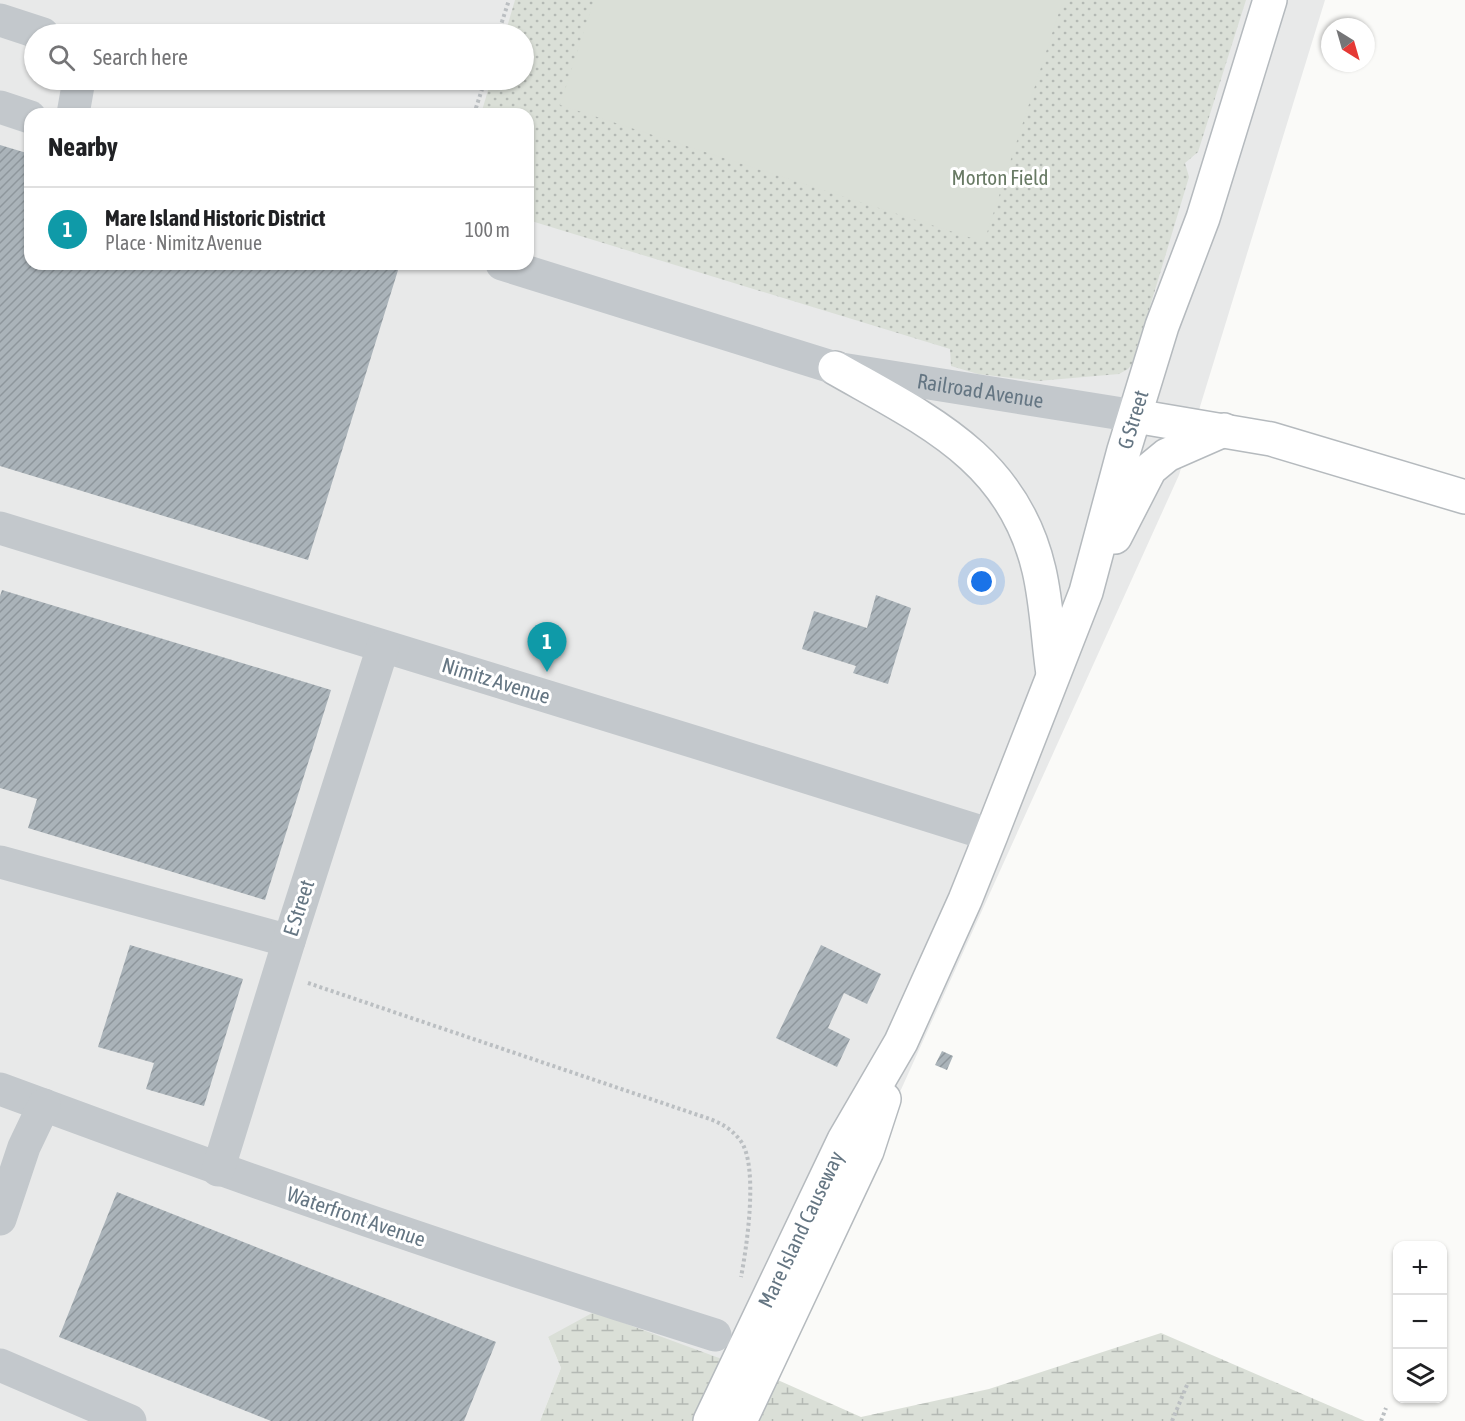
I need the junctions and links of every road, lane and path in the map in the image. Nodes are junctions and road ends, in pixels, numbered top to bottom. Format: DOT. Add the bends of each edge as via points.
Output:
graph roads {
  1 [pos="509,0"];
  2 [pos="1270,0"];
  3 [pos="0,20"];
  4 [pos="501,24"];
  5 [pos="24,28"];
  6 [pos="77,90"];
  7 [pos="482,90"];
  8 [pos="0,107"];
  9 [pos="73,108"];
  10 [pos="476,108"];
  11 [pos="24,115"];
  12 [pos="521,270"];
  13 [pos="835,368"];
  14 [pos="1135,416"];
  15 [pos="1224,430"];
  16 [pos="1465,497"];
  17 [pos="0,528"];
  18 [pos="1086,592"];
  19 [pos="383,647"];
  20 [pos="1054,676"];
  21 [pos="991,835"];
  22 [pos="0,862"];
  23 [pos="288,941"];
  24 [pos="279,973"];
  25 [pos="0,1089"];
  26 [pos="44,1106"];
  27 [pos="855,1145"];
  28 [pos="218,1170"];
  29 [pos="751,1186"];
  30 [pos="0,1220"];
  31 [pos="715,1335"];
  32 [pos="0,1365"];
  33 [pos="1187,1385"];
  34 [pos="1386,1408"];
  35 [pos="130,1421"];
  36 [pos="710,1421"];
  37 [pos="740,1421"];
  38 [pos="1172,1421"];
  39 [pos="1381,1421"];
  1 -- 4 [label="path"];
  2 -- 14 [label="main road, G Street" via="1203,218 1162,326"];
  3 -- 5 [label="street"];
  6 -- 9 [label="street"];
  7 -- 10 [label="path"];
  8 -- 11 [label="street"];
  12 -- 13 [label="street, Railroad Avenue"];
  13 -- 14 [label="street, Railroad Avenue"];
  13 -- 20 [label="main road" via="942,431 979,461 999,484 1017,510 1039,570"];
  14 -- 15 [label="main road, Railroad Avenue"];
  14 -- 18 [label="main road, G Street"];
  15 -- 16 [label="main road, Railroad Avenue" via="1317,451"];
  15 -- 18 [label="main road" via="1167,455 1150,469"];
  17 -- 19 [label="street, Nimitz Avenue"];
  18 -- 20 [label="main road, G Street"];
  19 -- 21 [label="street, Nimitz Avenue"];
  19 -- 23 [label="street, E Street"];
  20 -- 21 [label="main road, G Street"];
  21 -- 27 [label="main road, Mare Island Causeway"];
  22 -- 23 [label="street"];
  23 -- 24 [label="street, E Street"];
  24 -- 28 [label="street, E Street"];
  24 -- 29 [label="path" via="718,1122 742,1142 748,1155"];
  25 -- 26 [label="street, Waterfront Avenue"];
  26 -- 28 [label="street, Waterfront Avenue"];
  26 -- 30 [label="street" via="24,1147"];
  27 -- 36 [label="main road, Mare Island Causeway"];
  27 -- 37 [label="main road, Mare Island Causeway"];
  28 -- 31 [label="street, Waterfront Avenue"];
  32 -- 35 [label="street"];
  33 -- 38 [label="path"];
  34 -- 39 [label="path"];
}
